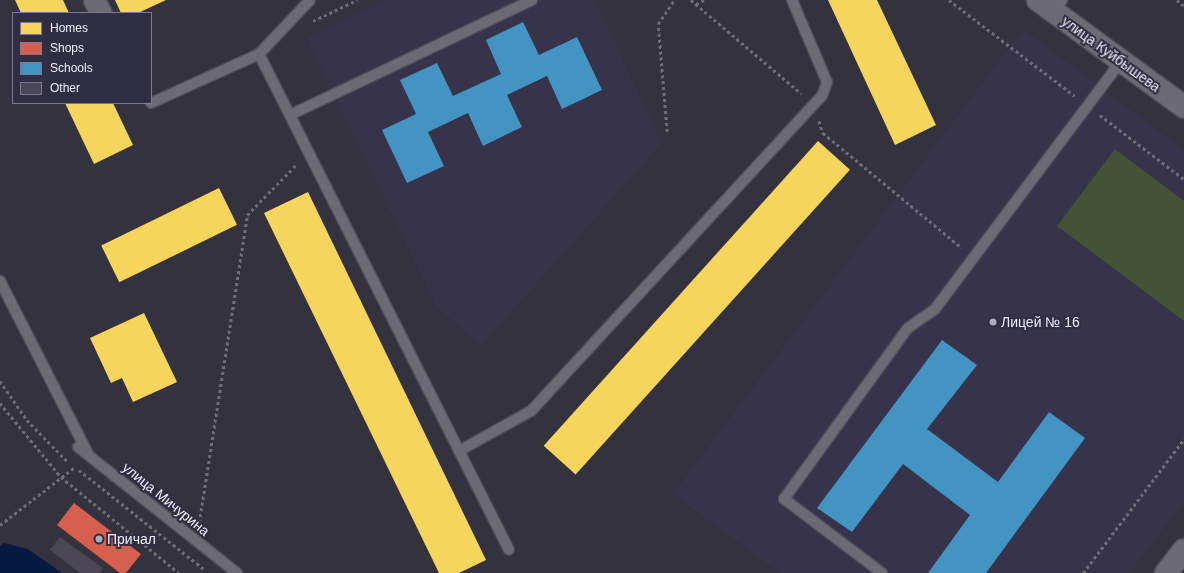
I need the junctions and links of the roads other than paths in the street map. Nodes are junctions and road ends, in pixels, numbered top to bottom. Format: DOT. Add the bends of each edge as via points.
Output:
graph roads {
  1 [pos="94,0"];
  2 [pos="310,0"];
  3 [pos="532,0"];
  4 [pos="792,0"];
  5 [pos="1051,4"];
  6 [pos="100,12"];
  7 [pos="259,54"];
  8 [pos="1121,61"];
  9 [pos="152,103"];
  10 [pos="1184,107"];
  11 [pos="290,115"];
  12 [pos="0,281"];
  13 [pos="78,447"];
  14 [pos="459,451"];
  15 [pos="89,456"];
  16 [pos="509,550"];
  17 [pos="1184,550"];
  18 [pos="237,573"];
  19 [pos="882,573"];
  20 [pos="1166,573"];
  1 -- 6 [label="street"];
  2 -- 7 [label="lane" via="278,38"];
  3 -- 11 [label="lane"];
  4 -- 14 [label="lane" via="827,82 814,105 531,411"];
  5 -- 8 [label="street, улица Куйбышева"];
  7 -- 9 [label="lane"];
  7 -- 11 [label="lane"];
  8 -- 10 [label="street, улица Куйбышева"];
  8 -- 19 [label="lane" via="935,309 908,328 784,499"];
  11 -- 14 [label="lane"];
  12 -- 15 [label="lane"];
  13 -- 15 [label="lane, улица Мичурина"];
  14 -- 16 [label="lane"];
  15 -- 18 [label="lane, улица Мичурина"];
  17 -- 20 [label="street"];
}
